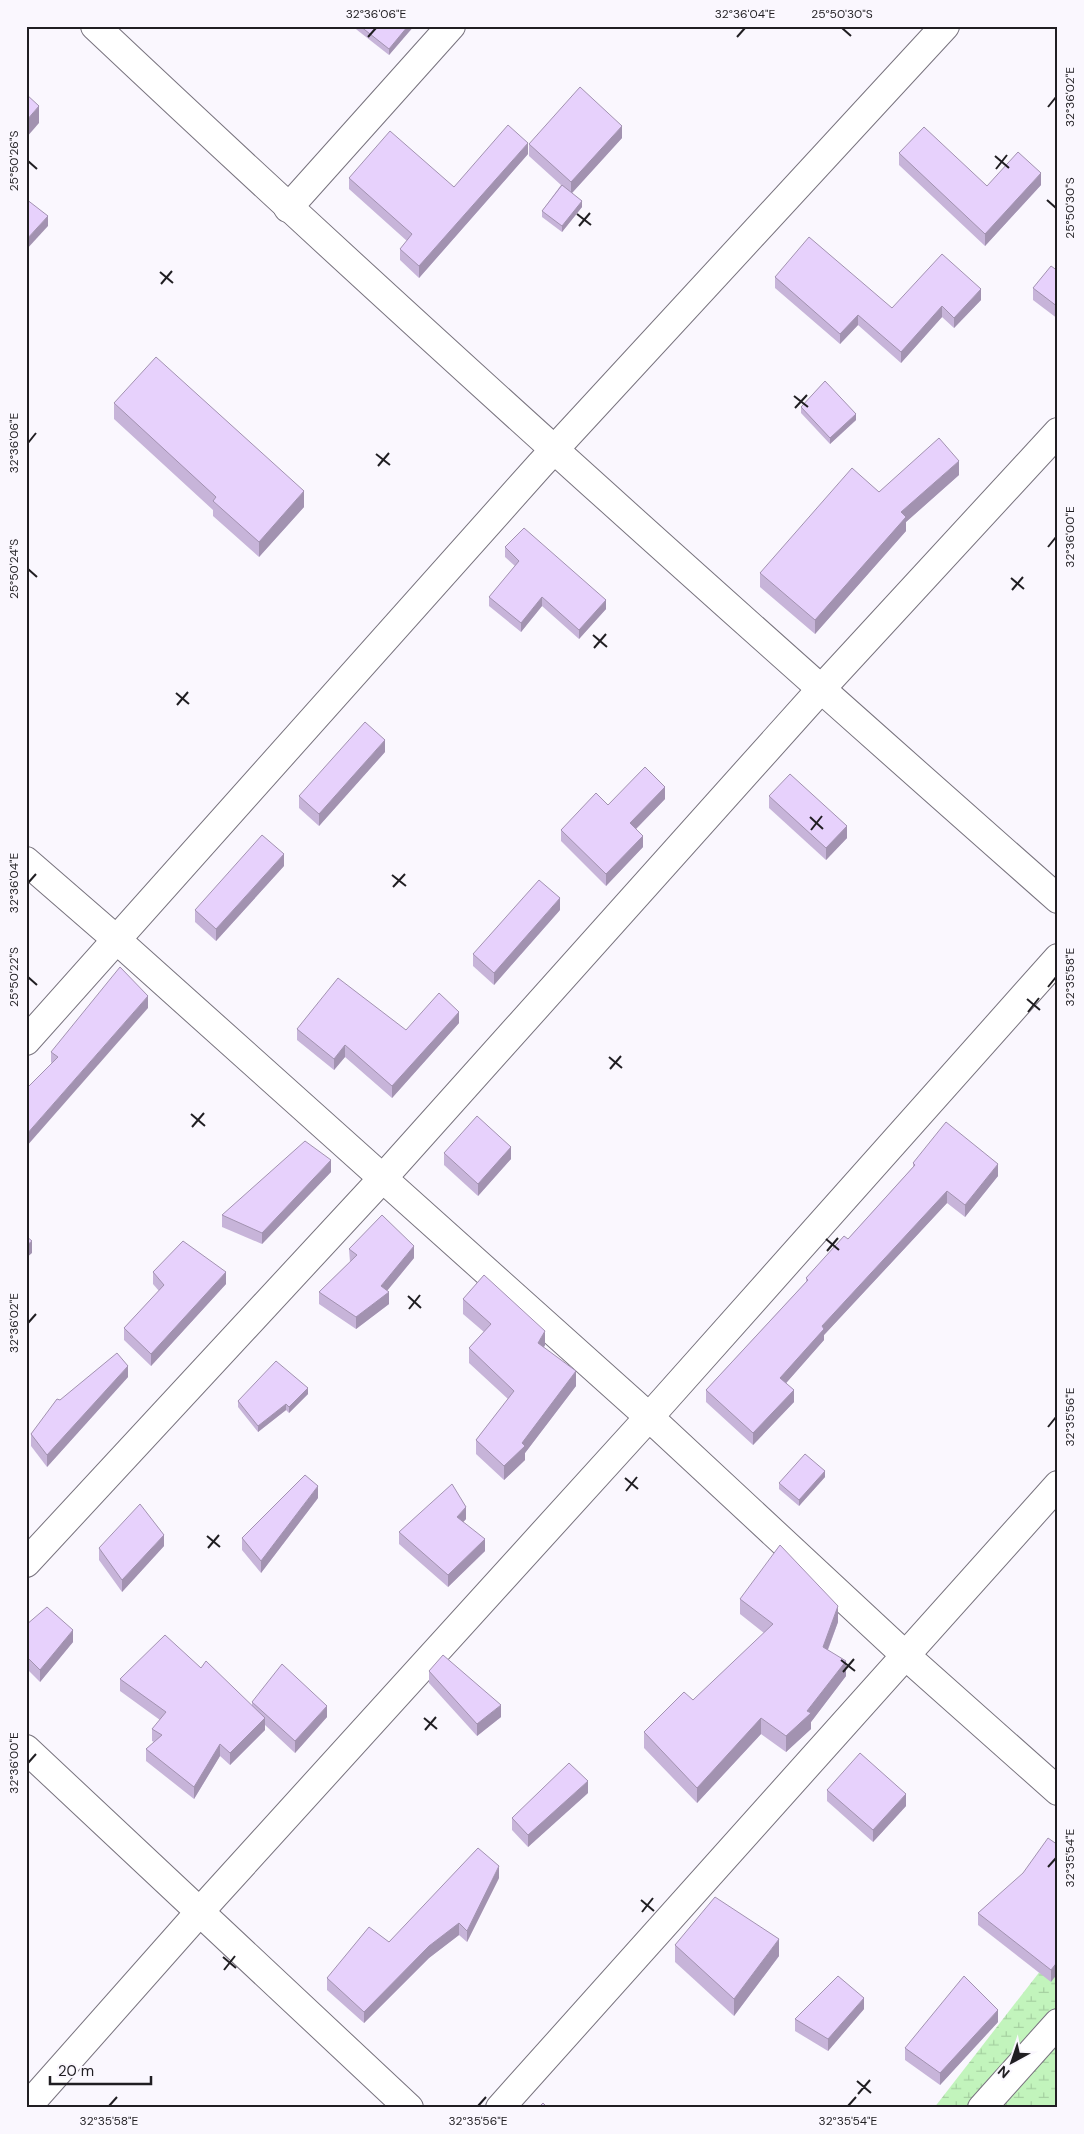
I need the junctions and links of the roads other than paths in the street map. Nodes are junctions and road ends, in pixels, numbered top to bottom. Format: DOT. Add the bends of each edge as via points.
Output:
graph roads {
  1 [pos="95,26"];
  2 [pos="451,26"];
  3 [pos="945,26"];
  4 [pos="288,208"];
  5 [pos="1058,432"];
  6 [pos="555,449"];
  7 [pos="820,689"];
  8 [pos="26,861"];
  9 [pos="1058,899"];
  10 [pos="117,940"];
  11 [pos="1058,958"];
  12 [pos="26,1041"];
  13 [pos="382,1179"];
  14 [pos="649,1417"];
  15 [pos="1058,1485"];
  16 [pos="26,1563"];
  17 [pos="905,1655"];
  18 [pos="26,1749"];
  19 [pos="1058,1791"];
  20 [pos="200,1912"];
  21 [pos="1058,2023"];
  22 [pos="26,2108"];
  23 [pos="409,2108"];
  24 [pos="500,2108"];
  25 [pos="982,2108"];
  1 -- 4 [label="street"];
  2 -- 4 [label="street"];
  3 -- 6 [label="street"];
  4 -- 6 [label="street"];
  5 -- 7 [label="street"];
  6 -- 7 [label="street"];
  6 -- 10 [label="street"];
  7 -- 9 [label="street"];
  7 -- 13 [label="street"];
  8 -- 10 [label="street"];
  10 -- 12 [label="street"];
  10 -- 13 [label="street"];
  11 -- 14 [label="street"];
  13 -- 14 [label="street"];
  13 -- 16 [label="street"];
  14 -- 17 [label="street"];
  14 -- 20 [label="street"];
  15 -- 17 [label="street"];
  17 -- 19 [label="street"];
  17 -- 24 [label="street"];
  18 -- 20 [label="street"];
  20 -- 22 [label="street"];
  20 -- 23 [label="street"];
  21 -- 25 [label="street"];
}
